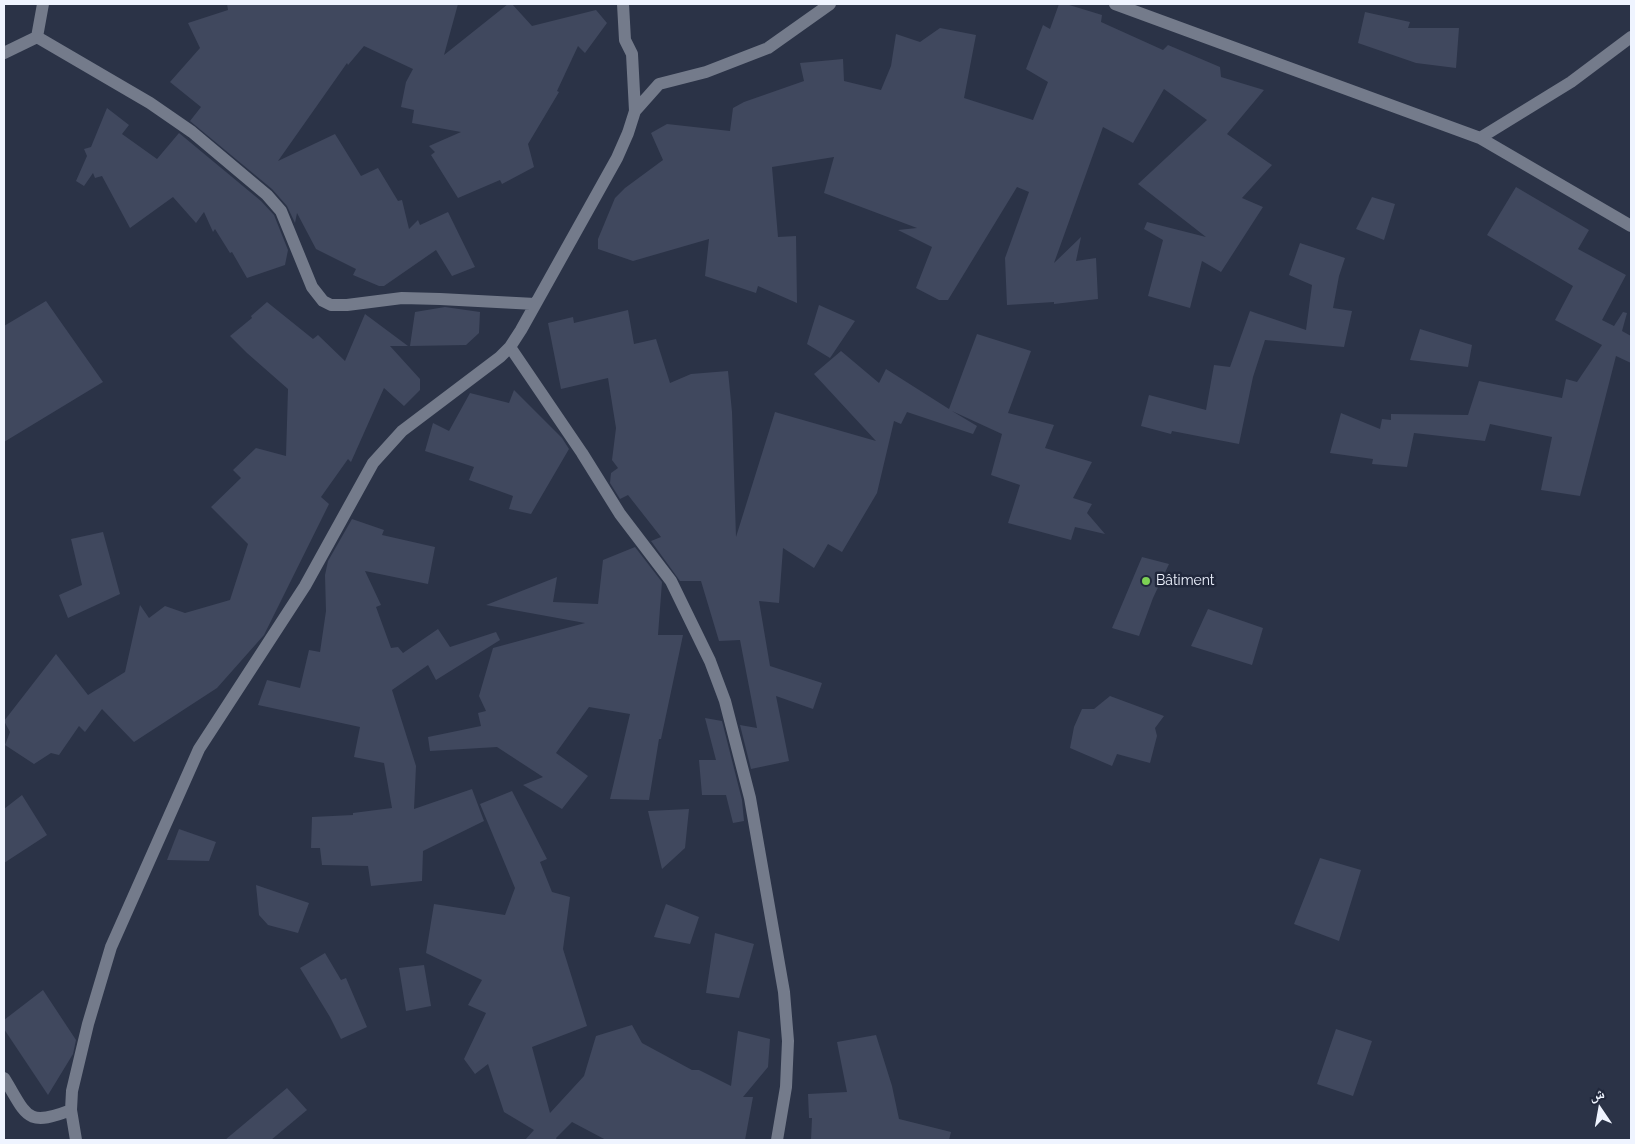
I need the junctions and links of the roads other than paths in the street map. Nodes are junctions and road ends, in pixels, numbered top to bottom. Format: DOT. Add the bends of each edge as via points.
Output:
graph roads {
  1 [pos="43,4"];
  2 [pos="623,4"];
  3 [pos="830,4"];
  4 [pos="1115,4"];
  5 [pos="37,37"];
  6 [pos="1631,37"];
  7 [pos="4,53"];
  8 [pos="635,111"];
  9 [pos="1480,138"];
  10 [pos="1631,226"];
  11 [pos="535,304"];
  12 [pos="510,347"];
  13 [pos="4,1078"];
  14 [pos="71,1110"];
  15 [pos="76,1140"];
  16 [pos="777,1140"];
  1 -- 5 [label="street"];
  2 -- 8 [label="street" via="625,40 632,54"];
  3 -- 8 [label="street" via="768,48 706,72 659,84"];
  4 -- 9 [label="street"];
  5 -- 7 [label="street"];
  5 -- 11 [label="street" via="150,103 192,132 267,195 281,211 312,287 323,301 331,305 347,305 402,298"];
  6 -- 9 [label="street" via="1571,82"];
  8 -- 11 [label="street" via="617,158"];
  9 -- 10 [label="street"];
  11 -- 12 [label="street"];
  12 -- 14 [label="street" via="402,431 372,463 305,586 199,749 112,947 88,1024 72,1091"];
  12 -- 16 [label="street" via="620,514 671,581 725,700 750,798 784,992 788,1041 786,1087"];
  13 -- 14 [label="street" via="31,1117 50,1118"];
  14 -- 15 [label="street"];
}
